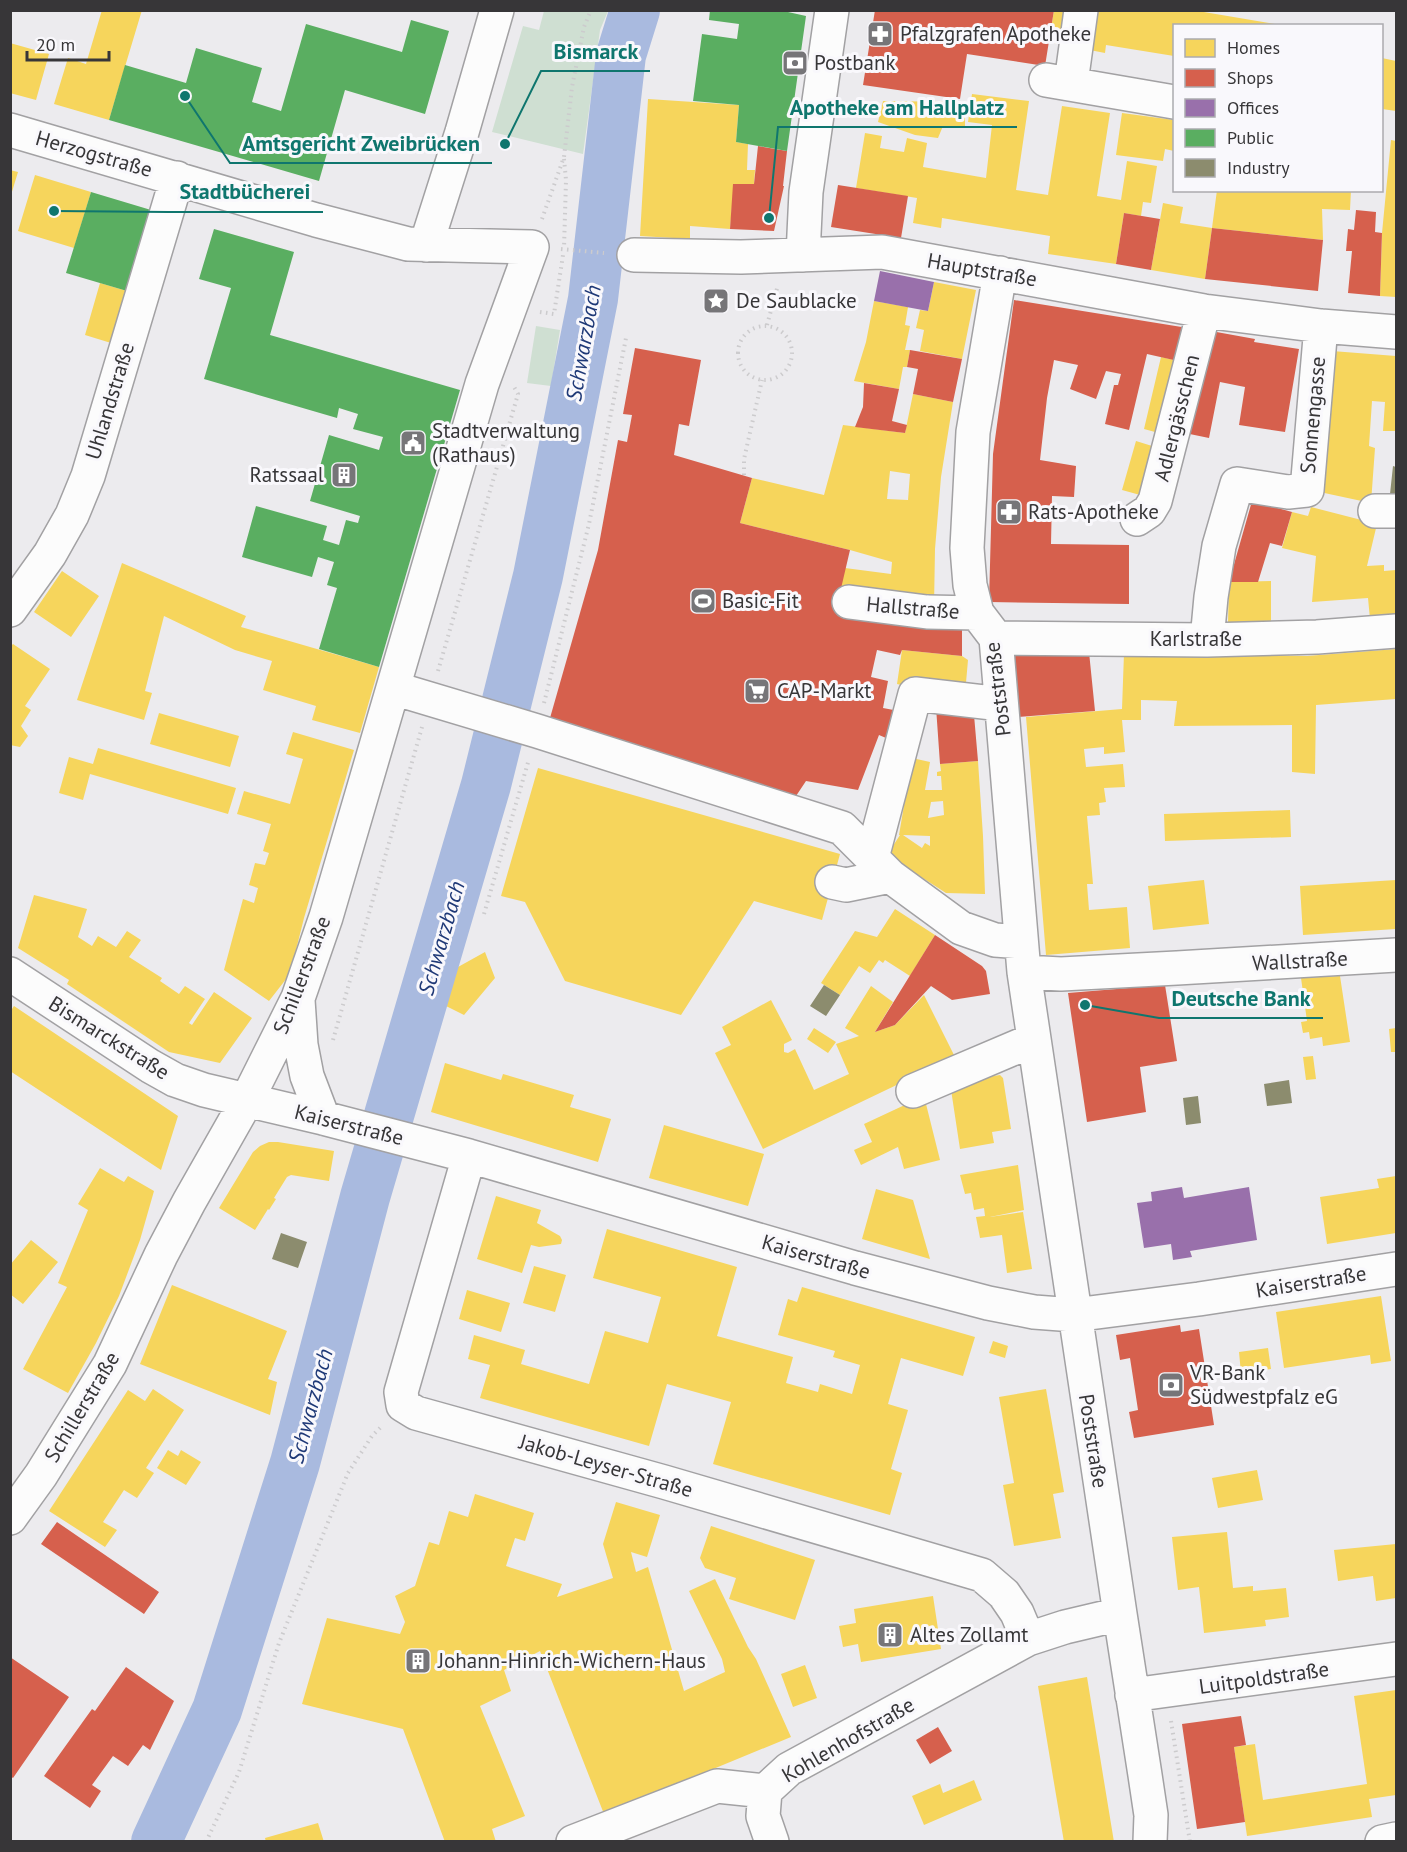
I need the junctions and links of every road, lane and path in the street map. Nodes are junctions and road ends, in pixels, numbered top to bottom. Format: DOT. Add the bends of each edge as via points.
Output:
graph roads {
  1 [pos="497,10"];
  2 [pos="591,10"];
  3 [pos="832,10"];
  4 [pos="1081,10"];
  5 [pos="1173,102"];
  6 [pos="10,130"];
  7 [pos="177,178"];
  8 [pos="426,245"];
  9 [pos="532,247"];
  10 [pos="564,249"];
  11 [pos="634,255"];
  12 [pos="792,265"];
  13 [pos="1000,273"];
  14 [pos="1204,311"];
  15 [pos="766,325"];
  16 [pos="1321,326"];
  17 [pos="1396,332"];
  18 [pos="626,338"];
  19 [pos="495,349"];
  20 [pos="762,380"];
  21 [pos="744,475"];
  22 [pos="1137,519"];
  23 [pos="849,602"];
  24 [pos="10,610"];
  25 [pos="986,625"];
  26 [pos="1396,631"];
  27 [pos="1207,640"];
  28 [pos="393,688"];
  29 [pos="441,704"];
  30 [pos="1001,704"];
  31 [pos="533,730"];
  32 [pos="881,867"];
  33 [pos="832,882"];
  34 [pos="484,914"];
  35 [pos="1396,955"];
  36 [pos="1022,957"];
  37 [pos="10,974"];
  38 [pos="298,998"];
  39 [pos="1034,1040"];
  40 [pos="332,1042"];
  41 [pos="913,1091"];
  42 [pos="247,1100"];
  43 [pos="327,1120"];
  44 [pos="470,1156"];
  45 [pos="1396,1269"];
  46 [pos="1074,1315"];
  47 [pos="403,1405"];
  48 [pos="10,1518"];
  49 [pos="1120,1614"];
  50 [pos="1028,1639"];
  51 [pos="1396,1659"];
  52 [pos="1166,1692"];
  53 [pos="1132,1695"];
  54 [pos="765,1791"];
  55 [pos="1396,1839"];
  56 [pos="206,1842"];
  57 [pos="573,1842"];
  58 [pos="772,1842"];
  59 [pos="1150,1842"];
  60 [pos="1190,1842"];
  61 [pos="1382,1842"];
  1 -- 8 [label="street"];
  2 -- 9 [label="path" via="572,87 564,157"];
  3 -- 12 [label="street"];
  4 -- 5 [label="street" via="1058,82"];
  6 -- 7 [label="street, Herzogstraße"];
  7 -- 8 [label="street, Herzogstraße" via="408,244"];
  7 -- 24 [label="street, Uhlandstraße" via="88,476 72,515"];
  8 -- 9 [label="street, Herzogstraße"];
  9 -- 19 [label="street, Schillerstraße"];
  10 -- 11 [label="path"];
  11 -- 12 [label="street, Hauptstraße" via="741,257"];
  12 -- 13 [label="street, Hauptstraße" via="882,252"];
  12 -- 15 [label="path"];
  13 -- 14 [label="street, Hauptstraße"];
  13 -- 25 [label="street, Poststraße" via="973,432 967,548 970,585"];
  14 -- 16 [label="street, Hauptstraße"];
  14 -- 22 [label="street, Adlergässchen" via="1155,501"];
  15 -- 20 [label="path" via="745,333 737,352 745,372"];
  15 -- 20 [label="path" via="788,337 793,354 785,372"];
  16 -- 17 [label="street, Hauptstraße"];
  16 -- 27 [label="street, Sonnengasse" via="1307,490 1288,492 1238,484 1219,546"];
  18 -- 31 [label="path" via="589,524"];
  19 -- 28 [label="street, Schillerstraße"];
  19 -- 29 [label="path" via="518,394"];
  20 -- 21 [label="path"];
  23 -- 25 [label="street, Hallstraße" via="927,612"];
  25 -- 27 [label="street, Karlstraße"];
  25 -- 30 [label="street, Poststraße"];
  26 -- 27 [label="street, Karlstraße"];
  28 -- 29 [label="street"];
  28 -- 38 [label="street, Schillerstraße"];
  29 -- 31 [label="street"];
  29 -- 40 [label="path"];
  30 -- 32 [label="street" via="915,694"];
  30 -- 36 [label="street, Poststraße"];
  31 -- 32 [label="street, Wallstraße" via="842,828"];
  31 -- 34 [label="path"];
  32 -- 33 [label="street" via="846,885"];
  32 -- 36 [label="street, Wallstraße" via="961,928 994,940"];
  35 -- 36 [label="street, Wallstraße" via="1061,974"];
  36 -- 39 [label="street, Poststraße"];
  37 -- 42 [label="street, Bismarckstraße" via="176,1080"];
  38 -- 42 [label="street, Schillerstraße"];
  38 -- 43 [label="street" via="307,1076"];
  39 -- 41 [label="street"];
  39 -- 46 [label="street, Poststraße"];
  42 -- 43 [label="street, Kaiserstraße"];
  42 -- 48 [label="street, Schillerstraße" via="183,1213 111,1364"];
  43 -- 44 [label="street, Kaiserstraße"];
  44 -- 46 [label="street, Kaiserstraße" via="866,1271 988,1303"];
  44 -- 47 [label="street" via="401,1392"];
  45 -- 46 [label="street, Kaiserstraße"];
  46 -- 49 [label="street, Poststraße"];
  47 -- 50 [label="street, Jakob-Leyser-Straße" via="416,1413 982,1575 1004,1594"];
  47 -- 56 [label="path" via="372,1436 348,1473 279,1643 239,1772"];
  49 -- 50 [label="street, Kohlenhofstraße"];
  49 -- 53 [label="street, Poststraße"];
  50 -- 54 [label="street, Kohlenhofstraße" via="789,1769"];
  51 -- 52 [label="street, Luitpoldstraße"];
  52 -- 53 [label="street, Luitpoldstraße"];
  52 -- 60 [label="path"];
  53 -- 59 [label="street, Poststraße" via="1151,1815"];
  54 -- 57 [label="street, Kohlenhofstraße" via="717,1786"];
  54 -- 58 [label="street" via="763,1816"];
  55 -- 61 [label="street"];
}
